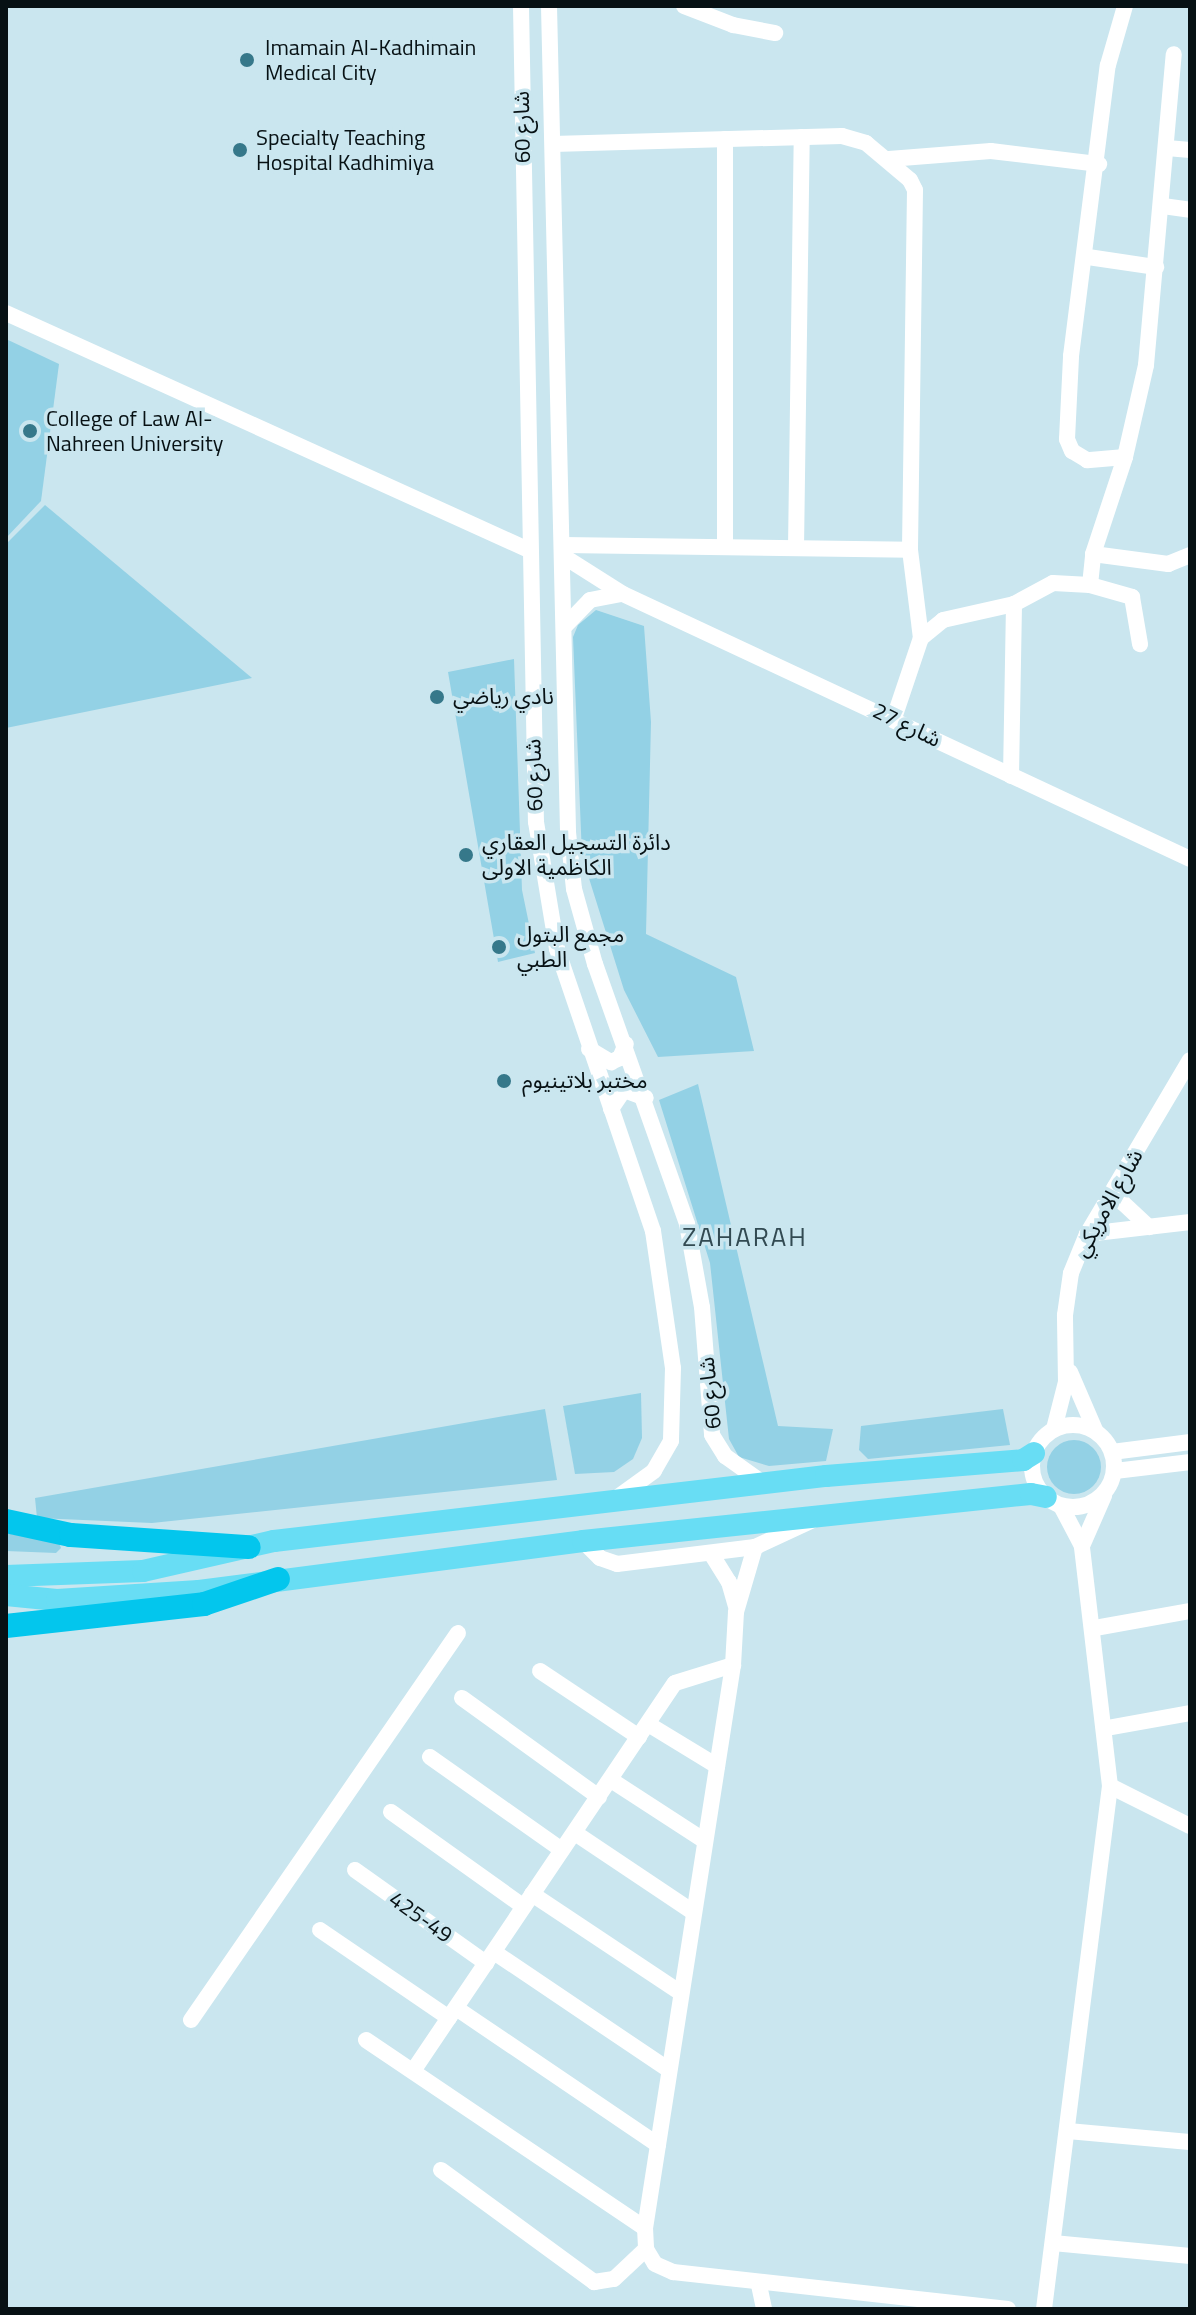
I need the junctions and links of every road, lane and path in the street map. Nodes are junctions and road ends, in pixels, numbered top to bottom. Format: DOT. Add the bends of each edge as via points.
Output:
graph roads {
  1 [pos="521,6"];
  2 [pos="549,6"];
  3 [pos="684,6"];
  4 [pos="1125,6"];
  5 [pos="775,33"];
  6 [pos="1174,54"];
  7 [pos="802,137"];
  8 [pos="725,139"];
  9 [pos="553,144"];
  10 [pos="1167,148"];
  11 [pos="1189,148"];
  12 [pos="889,159"];
  13 [pos="1099,164"];
  14 [pos="1163,206"];
  15 [pos="1190,210"];
  16 [pos="1088,257"];
  17 [pos="1156,267"];
  18 [pos="6,313"];
  19 [pos="1125,457"];
  20 [pos="725,546"];
  21 [pos="796,548"];
  22 [pos="529,550"];
  23 [pos="910,550"];
  24 [pos="563,551"];
  25 [pos="1093,554"];
  26 [pos="1190,555"];
  27 [pos="1090,585"];
  28 [pos="623,594"];
  29 [pos="1014,604"];
  30 [pos="565,627"];
  31 [pos="921,638"];
  32 [pos="1140,644"];
  33 [pos="894,718"];
  34 [pos="1011,776"];
  35 [pos="1190,859"];
  36 [pos="626,1044"];
  37 [pos="588,1048"];
  38 [pos="1190,1060"];
  39 [pos="646,1098"];
  40 [pos="611,1109"];
  41 [pos="1115,1187"];
  42 [pos="1190,1222"];
  43 [pos="1149,1227"];
  44 [pos="1087,1234"];
  45 [pos="1066,1359"];
  46 [pos="1054,1429"];
  47 [pos="1096,1432"];
  48 [pos="1190,1442"];
  49 [pos="1112,1452"];
  50 [pos="1034,1453"];
  51 [pos="1190,1462"];
  52 [pos="875,1471"];
  53 [pos="1115,1471"];
  54 [pos="826,1476"];
  55 [pos="763,1483"];
  56 [pos="1107,1491"];
  57 [pos="614,1500"];
  58 [pos="1053,1501"];
  59 [pos="579,1504"];
  60 [pos="546,1508"];
  61 [pos="876,1510"];
  62 [pos="827,1515"];
  63 [pos="6,1521"];
  64 [pos="583,1541"];
  65 [pos="554,1544"];
  66 [pos="251,1546"];
  67 [pos="1082,1546"];
  68 [pos="755,1547"];
  69 [pos="712,1555"];
  70 [pos="6,1576"];
  71 [pos="267,1580"];
  72 [pos="6,1595"];
  73 [pos="1190,1611"];
  74 [pos="736,1612"];
  75 [pos="6,1626"];
  76 [pos="1095,1628"];
  77 [pos="458,1633"];
  78 [pos="733,1665"];
  79 [pos="540,1671"];
  80 [pos="462,1698"];
  81 [pos="1190,1713"];
  82 [pos="1107,1728"];
  83 [pos="643,1730"];
  84 [pos="430,1757"];
  85 [pos="717,1766"];
  86 [pos="611,1780"];
  87 [pos="1110,1786"];
  88 [pos="599,1797"];
  89 [pos="391,1812"];
  90 [pos="1190,1825"];
  91 [pos="575,1833"];
  92 [pos="705,1841"];
  93 [pos="562,1850"];
  94 [pos="355,1870"];
  95 [pos="528,1900"];
  96 [pos="693,1912"];
  97 [pos="320,1930"];
  98 [pos="490,1957"];
  99 [pos="681,1993"];
  100 [pos="452,2013"];
  101 [pos="191,2020"];
  102 [pos="366,2040"];
  103 [pos="669,2070"];
  104 [pos="413,2071"];
  105 [pos="1068,2131"];
  106 [pos="1190,2142"];
  107 [pos="658,2145"];
  108 [pos="441,2170"];
  109 [pos="645,2228"];
  110 [pos="1053,2243"];
  111 [pos="646,2249"];
  112 [pos="1190,2256"];
  113 [pos="759,2285"];
  114 [pos="997,2308"];
  115 [pos="764,2309"];
  116 [pos="1044,2309"];
  1 -- 22 [label="street, شارع 60"];
  2 -- 9 [label="street, شارع 60"];
  3 -- 5 [label="street" via="733,25"];
  4 -- 13 [label="street" via="1108,65"];
  6 -- 10 [label="street"];
  7 -- 8 [label="street"];
  7 -- 12 [label="street" via="855,138"];
  7 -- 21 [label="street"];
  8 -- 9 [label="street"];
  8 -- 20 [label="street"];
  9 -- 24 [label="street, شارع 60"];
  10 -- 11 [label="street"];
  10 -- 14 [label="street"];
  12 -- 13 [label="street" via="991,151"];
  12 -- 23 [label="street" via="915,190"];
  13 -- 16 [label="street"];
  14 -- 15 [label="street"];
  14 -- 17 [label="street"];
  16 -- 17 [label="street"];
  16 -- 19 [label="street" via="1071,356 1067,439 1072,451 1087,460"];
  17 -- 19 [label="street" via="1146,365"];
  18 -- 22 [label="street"];
  19 -- 25 [label="street"];
  20 -- 21 [label="street"];
  20 -- 24 [label="street"];
  21 -- 23 [label="street"];
  22 -- 37 [label="street, شارع 60" via="536,822 557,949"];
  23 -- 31 [label="street"];
  24 -- 28 [label="street, شارع 27"];
  24 -- 30 [label="street, شارع 60"];
  25 -- 26 [label="street" via="1168,564"];
  25 -- 27 [label="street"];
  27 -- 29 [label="street" via="1053,583"];
  27 -- 32 [label="street" via="1132,597"];
  28 -- 30 [label="street" via="590,600"];
  28 -- 33 [label="street, شارع 27"];
  29 -- 31 [label="street" via="943,620"];
  29 -- 34 [label="street"];
  30 -- 36 [label="street, شارع 60" via="568,832 574,889"];
  31 -- 33 [label="street"];
  33 -- 34 [label="street, شارع 27"];
  34 -- 35 [label="street, شارع 27"];
  36 -- 37 [label="street" via="620,1058 611,1062"];
  36 -- 39 [label="street, شارع 60"];
  37 -- 40 [label="street, شارع 60"];
  38 -- 41 [label="street, شارع الامريكي"];
  39 -- 40 [label="street" via="624,1090"];
  39 -- 55 [label="street, شارع 60" via="698,1274 712,1435 725,1456"];
  40 -- 57 [label="street, شارع 60" via="653,1231 671,1354 674,1422 671,1441 654,1471"];
  41 -- 43 [label="street" via="1122,1202"];
  41 -- 44 [label="street, شارع الامريكي"];
  42 -- 43 [label="street"];
  43 -- 44 [label="street"];
  44 -- 45 [label="street, شارع الامريكي" via="1071,1273"];
  45 -- 46 [label="street, شارع الامريكي"];
  45 -- 47 [label="street, شارع الامريكي"];
  46 -- 47 [label="street" via="1083,1426"];
  46 -- 50 [label="street"];
  47 -- 49 [label="street"];
  48 -- 49 [label="street"];
  49 -- 53 [label="street"];
  50 -- 52 [label="main road" via="1023,1460"];
  50 -- 58 [label="street" via="1033,1477"];
  51 -- 53 [label="street"];
  52 -- 54 [label="main road"];
  52 -- 61 [label="main road" via="863,1490"];
  53 -- 56 [label="street"];
  54 -- 55 [label="main road"];
  54 -- 62 [label="main road" via="842,1493"];
  55 -- 57 [label="main road"];
  56 -- 58 [label="street" via="1086,1506"];
  56 -- 67 [label="street"];
  57 -- 59 [label="main road"];
  58 -- 61 [label="main road" via="1031,1494"];
  58 -- 67 [label="street"];
  59 -- 60 [label="main road"];
  59 -- 64 [label="main road" via="572,1524"];
  60 -- 65 [label="main road" via="561,1524"];
  60 -- 66 [label="main road"];
  61 -- 62 [label="main road"];
  62 -- 64 [label="main road"];
  62 -- 68 [label="street"];
  63 -- 66 [label="highway" via="71,1535"];
  64 -- 65 [label="main road"];
  64 -- 69 [label="street" via="600,1558 617,1564"];
  65 -- 71 [label="main road"];
  66 -- 70 [label="main road" via="143,1571"];
  66 -- 71 [label="main road" via="266,1563"];
  67 -- 76 [label="street"];
  68 -- 69 [label="street"];
  68 -- 74 [label="street"];
  69 -- 74 [label="street" via="729,1582"];
  71 -- 72 [label="main road" via="57,1600"];
  71 -- 75 [label="highway" via="204,1604"];
  73 -- 76 [label="street"];
  74 -- 78 [label="street"];
  76 -- 82 [label="street"];
  77 -- 101 [label="street"];
  78 -- 83 [label="street" via="675,1683"];
  78 -- 85 [label="street"];
  79 -- 83 [label="street"];
  80 -- 88 [label="street"];
  81 -- 82 [label="street"];
  82 -- 87 [label="street"];
  83 -- 85 [label="street"];
  83 -- 86 [label="street"];
  84 -- 93 [label="street"];
  85 -- 92 [label="street"];
  86 -- 88 [label="street"];
  86 -- 92 [label="street"];
  87 -- 90 [label="street"];
  87 -- 105 [label="street"];
  88 -- 91 [label="street"];
  89 -- 95 [label="street"];
  91 -- 93 [label="street"];
  91 -- 96 [label="street"];
  92 -- 96 [label="street"];
  93 -- 95 [label="street"];
  94 -- 98 [label="street, 425-49"];
  95 -- 98 [label="street"];
  95 -- 99 [label="street"];
  96 -- 99 [label="street"];
  97 -- 100 [label="street"];
  98 -- 100 [label="street"];
  98 -- 103 [label="street, 425-49"];
  99 -- 103 [label="street"];
  100 -- 104 [label="street"];
  100 -- 107 [label="street"];
  102 -- 104 [label="street"];
  103 -- 107 [label="street"];
  104 -- 109 [label="street"];
  105 -- 106 [label="street"];
  105 -- 110 [label="street"];
  107 -- 109 [label="street"];
  108 -- 111 [label="street" via="594,2282 614,2279"];
  109 -- 111 [label="street"];
  110 -- 112 [label="street"];
  110 -- 116 [label="street"];
  111 -- 113 [label="street" via="655,2264 673,2272"];
  113 -- 114 [label="street"];
  113 -- 115 [label="street"];
}
